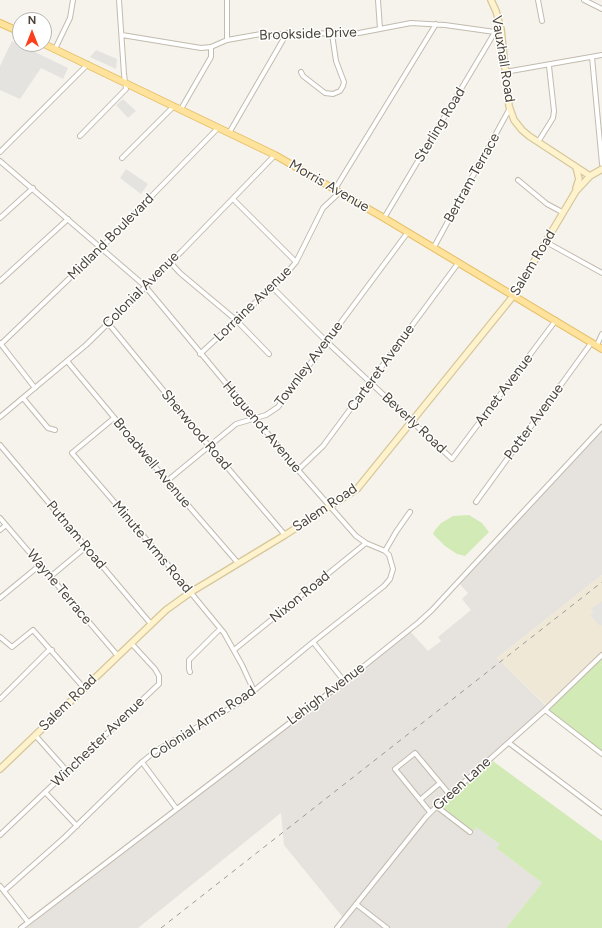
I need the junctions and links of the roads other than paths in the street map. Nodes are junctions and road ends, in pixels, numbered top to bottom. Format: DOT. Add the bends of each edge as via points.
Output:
graph roads {
  1 [pos="73,0"];
  2 [pos="119,0"];
  3 [pos="227,0"];
  4 [pos="378,0"];
  5 [pos="491,0"];
  6 [pos="538,0"];
  7 [pos="584,0"];
  8 [pos="602,9"];
  9 [pos="542,21"];
  10 [pos="0,23"];
  11 [pos="436,24"];
  12 [pos="12,28"];
  13 [pos="380,29"];
  14 [pos="495,32"];
  15 [pos="502,33"];
  16 [pos="287,34"];
  17 [pos="332,34"];
  18 [pos="122,35"];
  19 [pos="227,40"];
  20 [pos="211,47"];
  21 [pos="52,48"];
  22 [pos="55,49"];
  23 [pos="602,55"];
  24 [pos="592,57"];
  25 [pos="88,64"];
  26 [pos="548,66"];
  27 [pos="301,72"];
  28 [pos="505,72"];
  29 [pos="125,82"];
  30 [pos="178,108"];
  31 [pos="510,108"];
  32 [pos="218,128"];
  33 [pos="229,133"];
  34 [pos="80,136"];
  35 [pos="538,142"];
  36 [pos="0,152"];
  37 [pos="275,155"];
  38 [pos="122,158"];
  39 [pos="0,161"];
  40 [pos="602,164"];
  41 [pos="576,167"];
  42 [pos="602,169"];
  43 [pos="590,176"];
  44 [pos="518,180"];
  45 [pos="32,188"];
  46 [pos="337,190"];
  47 [pos="576,191"];
  48 [pos="233,199"];
  49 [pos="562,212"];
  50 [pos="0,218"];
  51 [pos="384,218"];
  52 [pos="68,219"];
  53 [pos="408,232"];
  54 [pos="546,242"];
  55 [pos="434,247"];
  56 [pos="101,248"];
  57 [pos="170,262"];
  58 [pos="296,262"];
  59 [pos="459,262"];
  60 [pos="602,273"];
  61 [pos="0,281"];
  62 [pos="145,286"];
  63 [pos="272,287"];
  64 [pos="514,296"];
  65 [pos="236,320"];
  66 [pos="556,320"];
  67 [pos="108,323"];
  68 [pos="602,334"];
  69 [pos="326,341"];
  70 [pos="0,343"];
  71 [pos="597,345"];
  72 [pos="200,354"];
  73 [pos="269,354"];
  74 [pos="66,361"];
  75 [pos="370,383"];
  76 [pos="35,388"];
  77 [pos="22,398"];
  78 [pos="0,417"];
  79 [pos="114,418"];
  80 [pos="254,418"];
  81 [pos="412,422"];
  82 [pos="602,427"];
  83 [pos="55,430"];
  84 [pos="0,445"];
  85 [pos="208,446"];
  86 [pos="452,459"];
  87 [pos="298,470"];
  88 [pos="166,481"];
  89 [pos="476,502"];
  90 [pos="330,506"];
  91 [pos="410,512"];
  92 [pos="0,518"];
  93 [pos="6,525"];
  94 [pos="0,530"];
  95 [pos="285,535"];
  96 [pos="366,543"];
  97 [pos="86,547"];
  98 [pos="385,551"];
  99 [pos="389,555"];
  100 [pos="238,563"];
  101 [pos="40,565"];
  102 [pos="50,577"];
  103 [pos="191,592"];
  104 [pos="0,598"];
  105 [pos="151,624"];
  106 [pos="220,629"];
  107 [pos="0,637"];
  108 [pos="313,642"];
  109 [pos="131,643"];
  110 [pos="52,650"];
  111 [pos="234,650"];
  112 [pos="602,655"];
  113 [pos="118,656"];
  114 [pos="190,672"];
  115 [pos="344,681"];
  116 [pos="84,688"];
  117 [pos="254,691"];
  118 [pos="0,699"];
  119 [pos="545,710"];
  120 [pos="35,735"];
  121 [pos="509,743"];
  122 [pos="602,754"];
  123 [pos="142,762"];
  124 [pos="0,769"];
  125 [pos="67,772"];
  126 [pos="440,783"];
  127 [pos="45,792"];
  128 [pos="450,795"];
  129 [pos="420,800"];
  130 [pos="436,806"];
  131 [pos="176,808"];
  132 [pos="430,812"];
  133 [pos="602,813"];
  134 [pos="77,826"];
  135 [pos="470,832"];
  136 [pos="0,835"];
  137 [pos="0,886"];
  138 [pos="4,891"];
  139 [pos="356,904"];
  140 [pos="28,922"];
  141 [pos="21,928"];
  142 [pos="337,928"];
  143 [pos="387,928"];
  1 -- 22 [label="street" via="70,18"];
  2 -- 18 [label="street"];
  3 -- 19 [label="street"];
  4 -- 13 [label="street"];
  5 -- 15 [label="street, Vauxhall Road"];
  6 -- 9 [label="street"];
  7 -- 8 [label="street"];
  10 -- 12 [label="main road"];
  11 -- 13 [label="street, Brookside Drive" via="411,23"];
  11 -- 14 [label="street, Brookside Drive"];
  11 -- 46 [label="street, Lorraine Avenue"];
  13 -- 17 [label="street, Brookside Drive"];
  14 -- 15 [label="street, Brookside Drive"];
  14 -- 51 [label="street, Sterling Road"];
  15 -- 28 [label="street, Vauxhall Road"];
  16 -- 17 [label="street, Brookside Drive"];
  16 -- 19 [label="street, Brookside Drive" via="261,34"];
  16 -- 33 [label="street"];
  17 -- 27 [label="street" via="336,61 344,82 340,91 333,94 325,93"];
  18 -- 20 [label="street, Brookside Drive" via="196,48"];
  18 -- 29 [label="street"];
  19 -- 20 [label="street, Brookside Drive"];
  20 -- 30 [label="street" via="211,57"];
  21 -- 22 [label="main road, Morris Avenue"];
  22 -- 25 [label="main road, Morris Avenue"];
  23 -- 24 [label="street"];
  24 -- 26 [label="street"];
  24 -- 40 [label="street"];
  25 -- 29 [label="main road, Morris Avenue"];
  25 -- 36 [label="street"];
  26 -- 28 [label="street"];
  26 -- 35 [label="street" via="554,111 553,118"];
  28 -- 31 [label="street, Vauxhall Road"];
  29 -- 30 [label="main road, Morris Avenue"];
  29 -- 34 [label="street" via="126,90"];
  30 -- 32 [label="main road, Morris Avenue"];
  30 -- 38 [label="street"];
  31 -- 35 [label="street, Vauxhall Road" via="514,120 522,130"];
  31 -- 55 [label="street, Bertram Terrace"];
  32 -- 33 [label="main road, Morris Avenue"];
  32 -- 56 [label="street, Midland Boulevard"];
  33 -- 37 [label="main road, Morris Avenue"];
  35 -- 41 [label="street, Vauxhall Road"];
  37 -- 46 [label="main road, Morris Avenue"];
  37 -- 48 [label="street, Colonial Avenue"];
  39 -- 45 [label="street, Huguenot Avenue"];
  41 -- 43 [label="street, Vauxhall Road"];
  41 -- 47 [label="street" via="579,179"];
  42 -- 43 [label="street, Salem Road"];
  43 -- 47 [label="street, Salem Road"];
  44 -- 49 [label="street" via="547,204"];
  45 -- 50 [label="street"];
  45 -- 52 [label="street, Huguenot Avenue"];
  46 -- 51 [label="main road, Morris Avenue"];
  46 -- 58 [label="street, Lorraine Avenue" via="323,208"];
  47 -- 49 [label="street, Salem Road"];
  48 -- 57 [label="street, Colonial Avenue"];
  48 -- 58 [label="street"];
  49 -- 54 [label="street, Salem Road"];
  51 -- 53 [label="main road, Morris Avenue"];
  52 -- 56 [label="street, Huguenot Avenue"];
  52 -- 61 [label="street"];
  53 -- 55 [label="main road, Morris Avenue"];
  53 -- 69 [label="street, Townley Avenue"];
  54 -- 60 [label="street"];
  54 -- 64 [label="street, Salem Road"];
  55 -- 59 [label="main road, Morris Avenue"];
  56 -- 62 [label="street, Huguenot Avenue"];
  56 -- 70 [label="street, Midland Boulevard"];
  57 -- 62 [label="street, Colonial Avenue"];
  57 -- 65 [label="street"];
  58 -- 63 [label="street, Lorraine Avenue"];
  59 -- 64 [label="main road, Morris Avenue"];
  59 -- 75 [label="street, Carteret Avenue"];
  62 -- 67 [label="street, Colonial Avenue"];
  62 -- 72 [label="street, Huguenot Avenue"];
  63 -- 65 [label="street, Lorraine Avenue"];
  63 -- 69 [label="street, Beverly Road"];
  64 -- 66 [label="main road, Morris Avenue"];
  64 -- 81 [label="street, Salem Road"];
  65 -- 72 [label="street, Lorraine Avenue"];
  65 -- 73 [label="street"];
  66 -- 71 [label="main road, Morris Avenue"];
  66 -- 86 [label="street, Arnet Avenue"];
  67 -- 74 [label="street, Colonial Avenue"];
  67 -- 85 [label="street, Sherwood Road"];
  68 -- 71 [label="street, Potter Avenue"];
  69 -- 75 [label="street, Beverly Road"];
  69 -- 80 [label="street, Townley Avenue" via="278,406 266,415"];
  70 -- 76 [label="street"];
  71 -- 89 [label="street, Potter Avenue"];
  72 -- 80 [label="street, Huguenot Avenue"];
  74 -- 76 [label="street, Colonial Avenue"];
  74 -- 79 [label="street, Broadwell Avenue"];
  75 -- 81 [label="street, Beverly Road"];
  75 -- 87 [label="street, Carteret Avenue" via="323,446"];
  76 -- 77 [label="street, Colonial Avenue"];
  77 -- 78 [label="street, Colonial Avenue"];
  77 -- 83 [label="street" via="48,428"];
  79 -- 88 [label="street, Broadwell Avenue"];
  79 -- 103 [label="street, Minute Arms Road" via="72,453"];
  80 -- 85 [label="street, Townley Avenue" via="236,424"];
  80 -- 87 [label="street, Huguenot Avenue"];
  81 -- 86 [label="street, Beverly Road"];
  81 -- 90 [label="street, Salem Road" via="357,489"];
  82 -- 115 [label="street, Lehigh Avenue" via="432,610"];
  84 -- 97 [label="street, Putnam Road"];
  85 -- 88 [label="street, Townley Avenue"];
  85 -- 95 [label="street, Sherwood Road"];
  87 -- 90 [label="street, Huguenot Avenue"];
  88 -- 100 [label="street, Broadwell Avenue"];
  90 -- 95 [label="street, Salem Road"];
  90 -- 96 [label="street, Huguenot Avenue" via="352,532"];
  91 -- 98 [label="street"];
  92 -- 93 [label="street, Wayne Terrace"];
  93 -- 94 [label="street"];
  93 -- 101 [label="street, Wayne Terrace"];
  95 -- 100 [label="street, Salem Road"];
  96 -- 98 [label="street, Huguenot Avenue"];
  96 -- 111 [label="street, Nixon Road"];
  97 -- 102 [label="street"];
  97 -- 105 [label="street, Putnam Road"];
  98 -- 99 [label="street, Huguenot Avenue"];
  99 -- 108 [label="street, Colonial Arms Road" via="393,569 387,583"];
  100 -- 103 [label="street, Salem Road"];
  101 -- 102 [label="street, Wayne Terrace"];
  101 -- 104 [label="street"];
  102 -- 113 [label="street, Wayne Terrace"];
  103 -- 105 [label="street, Salem Road"];
  103 -- 106 [label="street, Minute Arms Road"];
  105 -- 109 [label="street, Salem Road"];
  106 -- 111 [label="street, Minute Arms Road"];
  106 -- 114 [label="street" via="191,656 188,663"];
  107 -- 110 [label="street" via="12,647 33,630"];
  108 -- 115 [label="street"];
  108 -- 117 [label="street, Colonial Arms Road"];
  109 -- 113 [label="street, Salem Road"];
  109 -- 125 [label="street, Winchester Avenue" via="155,669 159,676 159,684"];
  110 -- 116 [label="street"];
  110 -- 118 [label="street" via="49,650"];
  111 -- 117 [label="street, Minute Arms Road"];
  112 -- 119 [label="street, Green Lane"];
  113 -- 116 [label="street, Salem Road"];
  115 -- 131 [label="street, Lehigh Avenue"];
  116 -- 120 [label="street, Salem Road"];
  117 -- 123 [label="street, Colonial Arms Road" via="239,703 166,744"];
  119 -- 121 [label="street, Green Lane"];
  119 -- 122 [label="street"];
  120 -- 124 [label="street, Salem Road"];
  120 -- 125 [label="street"];
  121 -- 128 [label="street, Green Lane"];
  121 -- 133 [label="street"];
  123 -- 131 [label="street"];
  123 -- 134 [label="street, Colonial Arms Road"];
  125 -- 127 [label="street, Winchester Avenue"];
  126 -- 128 [label="street"];
  126 -- 129 [label="street"];
  126 -- 129 [label="street" via="415,753 395,769"];
  127 -- 134 [label="street"];
  127 -- 136 [label="street, Winchester Avenue"];
  128 -- 130 [label="street, Green Lane"];
  129 -- 132 [label="street"];
  130 -- 132 [label="street, Green Lane"];
  130 -- 135 [label="street"];
  131 -- 140 [label="street, Lehigh Avenue"];
  132 -- 139 [label="street, Green Lane"];
  134 -- 138 [label="street, Colonial Arms Road"];
  137 -- 138 [label="street"];
  138 -- 140 [label="street"];
  139 -- 142 [label="street, Green Lane"];
  139 -- 143 [label="street"];
  140 -- 141 [label="street, Lehigh Avenue"];
}
